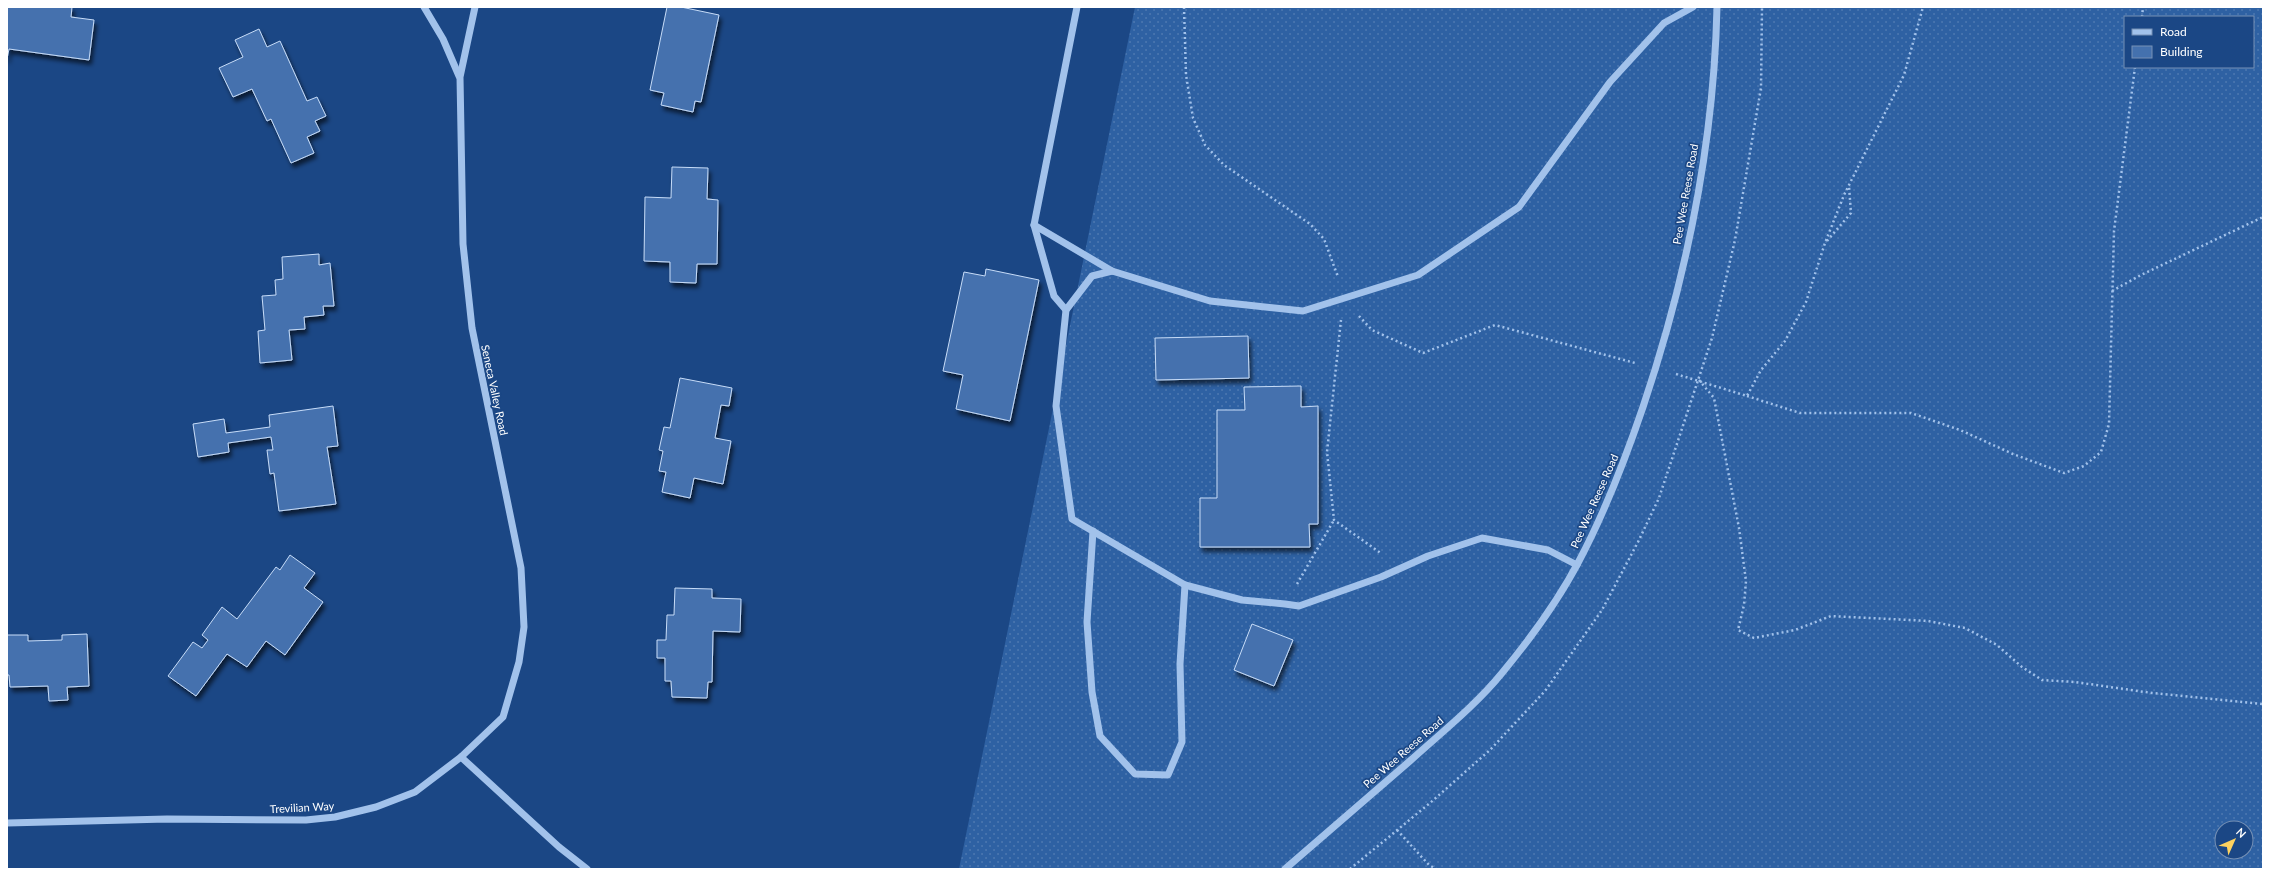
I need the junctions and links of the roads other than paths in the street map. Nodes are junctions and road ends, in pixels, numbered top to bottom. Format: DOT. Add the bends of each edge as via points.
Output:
graph roads {
  1 [pos="424,7"];
  2 [pos="474,7"];
  3 [pos="1077,7"];
  4 [pos="1693,7"];
  5 [pos="1717,7"];
  6 [pos="460,77"];
  7 [pos="1034,225"];
  8 [pos="1112,271"];
  9 [pos="1066,310"];
  10 [pos="1093,532"];
  11 [pos="1577,565"];
  12 [pos="1185,585"];
  13 [pos="461,757"];
  14 [pos="7,823"];
  15 [pos="587,869"];
  16 [pos="1285,869"];
  1 -- 6 [label="street" via="443,39"];
  2 -- 6 [label="street, Seneca Valley Road"];
  3 -- 7 [label="street"];
  4 -- 8 [label="street" via="1664,23 1610,82 1519,207 1418,275 1303,311 1210,301"];
  5 -- 11 [label="street, Pee Wee Reese Road" via="1716,53 1703,164 1681,277 1656,368 1621,472"];
  6 -- 13 [label="street, Seneca Valley Road" via="463,244 472,328 520,568 524,627 519,662 503,717"];
  7 -- 8 [label="street"];
  7 -- 9 [label="street" via="1054,296"];
  8 -- 9 [label="street" via="1092,276"];
  9 -- 10 [label="street" via="1057,414 1072,519"];
  10 -- 12 [label="street"];
  10 -- 12 [label="street" via="1087,622 1092,692 1100,736 1135,774 1168,775 1182,742 1180,664"];
  11 -- 12 [label="street" via="1548,550 1482,538 1299,606 1242,600"];
  11 -- 16 [label="street, Pee Wee Reese Road" via="1546,616 1501,675 1454,722"];
  13 -- 14 [label="street, Trevilian Way" via="415,792 335,817 306,820 167,819"];
  13 -- 15 [label="street" via="559,848"];
}
